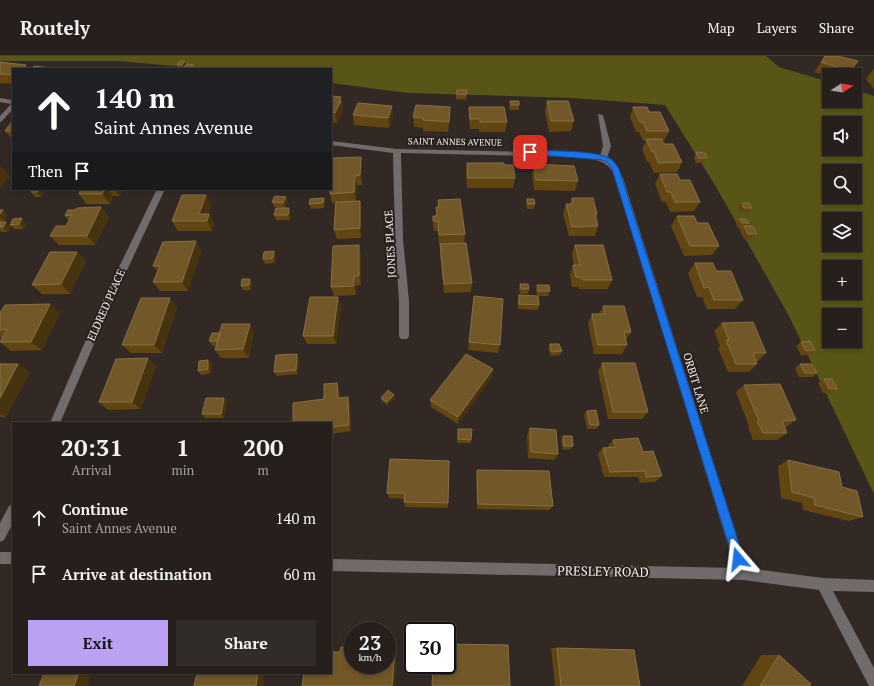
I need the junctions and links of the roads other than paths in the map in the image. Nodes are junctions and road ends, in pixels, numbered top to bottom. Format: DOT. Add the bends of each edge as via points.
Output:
graph roads {
  1 [pos="0,100"];
  2 [pos="12,104"];
  3 [pos="12,105"];
  4 [pos="600,115"];
  5 [pos="0,120"];
  6 [pos="332,142"];
  7 [pos="397,151"];
  8 [pos="603,158"];
  9 [pos="161,190"];
  10 [pos="404,336"];
  11 [pos="55,422"];
  12 [pos="12,512"];
  13 [pos="0,536"];
  14 [pos="0,558"];
  15 [pos="12,558"];
  16 [pos="332,565"];
  17 [pos="743,574"];
  18 [pos="823,584"];
  19 [pos="874,586"];
  20 [pos="874,682"];
  1 -- 2 [label="street"];
  3 -- 5 [label="street"];
  4 -- 8 [label="street" via="607,146"];
  6 -- 7 [label="street, SAINT ANNES AVENUE"];
  7 -- 8 [label="street, SAINT ANNES AVENUE" via="546,153"];
  7 -- 10 [label="street, JONES PLACE"];
  8 -- 17 [label="street, ORBIT LANE" via="610,161 616,169"];
  9 -- 11 [label="street, ELDRED PLACE" via="108,300"];
  12 -- 13 [label="street"];
  14 -- 15 [label="street"];
  16 -- 17 [label="street, PRESLEY ROAD"];
  17 -- 18 [label="street, PRESLEY ROAD"];
  18 -- 19 [label="street, PRESLEY ROAD"];
  18 -- 20 [label="street"];
}
